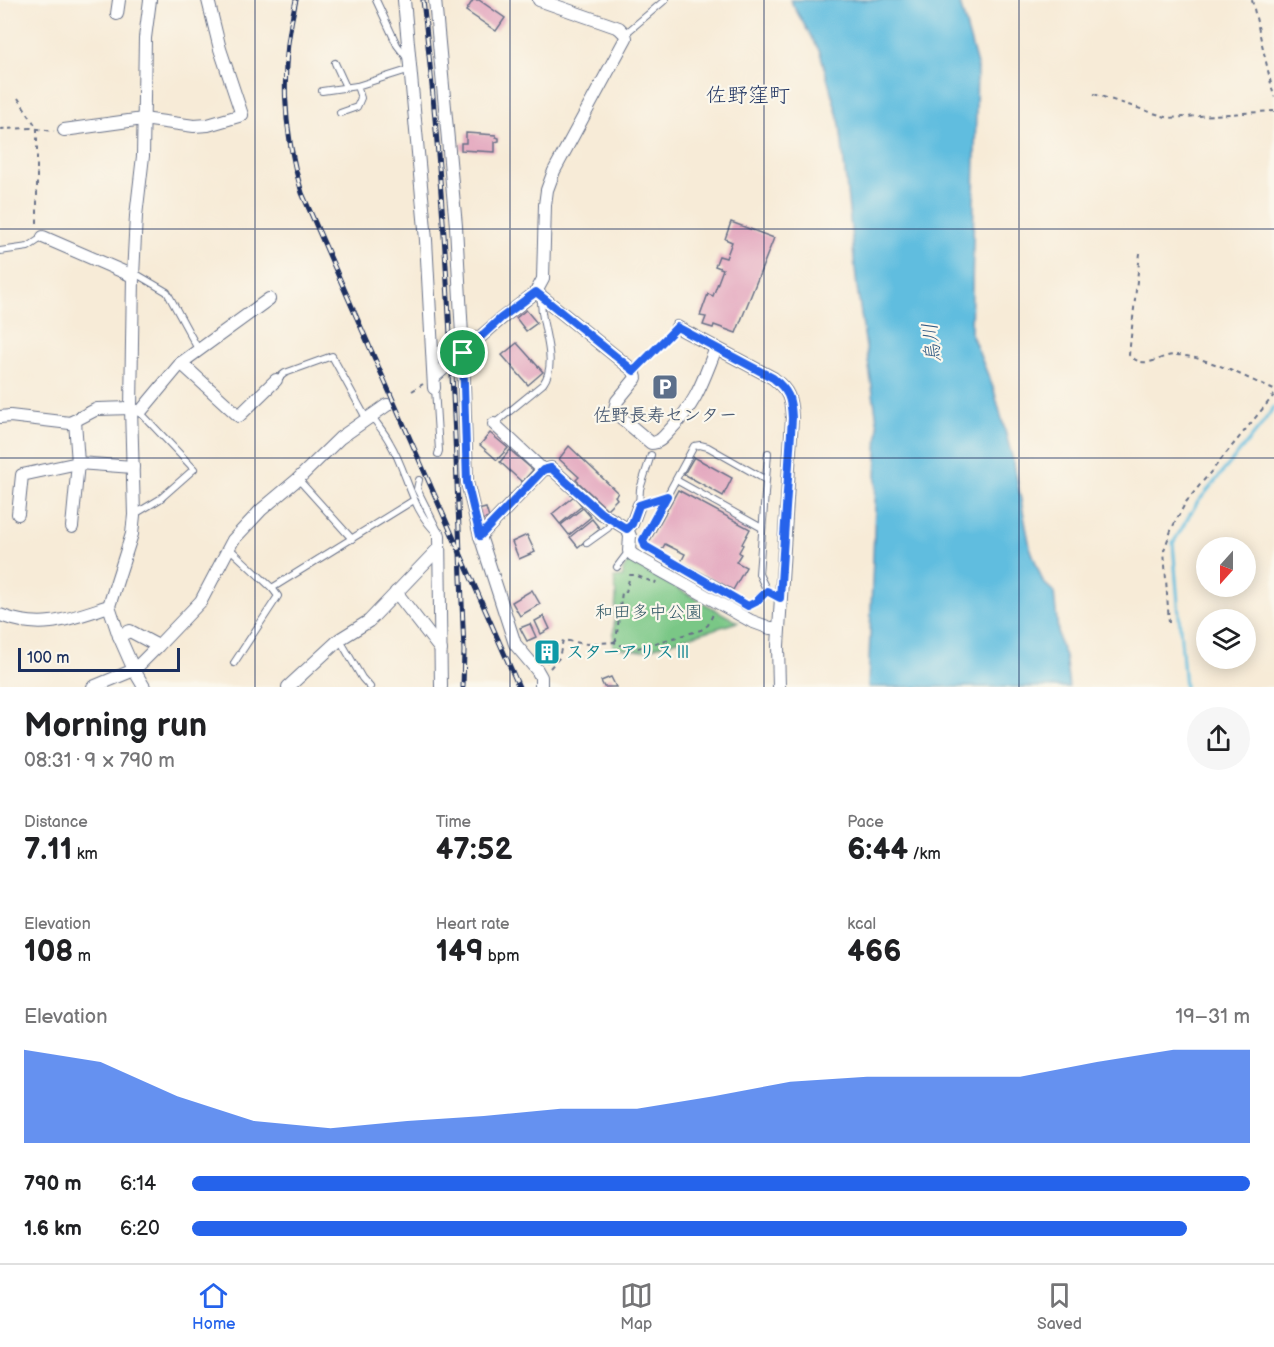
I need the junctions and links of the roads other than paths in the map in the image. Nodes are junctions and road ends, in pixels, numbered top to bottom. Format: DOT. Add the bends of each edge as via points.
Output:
graph roads {
  1 [pos="119,0"];
  2 [pos="150,0"];
  3 [pos="208,0"];
  4 [pos="376,0"];
  5 [pos="404,0"];
  6 [pos="435,0"];
  7 [pos="538,0"];
  8 [pos="665,0"];
  9 [pos="557,3"];
  10 [pos="117,14"];
  11 [pos="625,33"];
  12 [pos="335,63"];
  13 [pos="411,65"];
  14 [pos="357,86"];
  15 [pos="346,87"];
  16 [pos="322,90"];
  17 [pos="340,113"];
  18 [pos="142,119"];
  19 [pos="64,129"];
  20 [pos="43,237"];
  21 [pos="0,251"];
  22 [pos="133,276"];
  23 [pos="539,294"];
  24 [pos="270,299"];
  25 [pos="677,327"];
  26 [pos="716,348"];
  27 [pos="198,349"];
  28 [pos="463,353"];
  29 [pos="181,363"];
  30 [pos="276,380"];
  31 [pos="434,382"];
  32 [pos="387,405"];
  33 [pos="136,410"];
  34 [pos="0,417"];
  35 [pos="369,417"];
  36 [pos="75,421"];
  37 [pos="494,424"];
  38 [pos="768,453"];
  39 [pos="438,454"];
  40 [pos="651,455"];
  41 [pos="78,463"];
  42 [pos="134,467"];
  43 [pos="543,470"];
  44 [pos="298,478"];
  45 [pos="418,480"];
  46 [pos="676,480"];
  47 [pos="766,480"];
  48 [pos="667,496"];
  49 [pos="414,500"];
  50 [pos="639,505"];
  51 [pos="18,514"];
  52 [pos="134,515"];
  53 [pos="613,521"];
  54 [pos="72,527"];
  55 [pos="762,528"];
  56 [pos="627,529"];
  57 [pos="439,535"];
  58 [pos="480,536"];
  59 [pos="352,539"];
  60 [pos="587,543"];
  61 [pos="229,548"];
  62 [pos="439,548"];
  63 [pos="629,550"];
  64 [pos="617,567"];
  65 [pos="272,588"];
  66 [pos="767,591"];
  67 [pos="396,592"];
  68 [pos="780,598"];
  69 [pos="109,606"];
  70 [pos="0,615"];
  71 [pos="778,628"];
  72 [pos="119,636"];
  73 [pos="340,639"];
  74 [pos="159,646"];
  75 [pos="441,650"];
  76 [pos="234,663"];
  77 [pos="134,670"];
  78 [pos="93,687"];
  79 [pos="144,687"];
  80 [pos="287,687"];
  81 [pos="370,687"];
  82 [pos="441,687"];
  83 [pos="541,687"];
  84 [pos="779,687"];
  1 -- 10 [label="street"];
  2 -- 18 [label="street"];
  3 -- 18 [label="street" via="242,115 194,126"];
  4 -- 13 [label="lane"];
  5 -- 13 [label="street"];
  6 -- 28 [label="street" via="456,226"];
  7 -- 9 [label="street"];
  8 -- 11 [label="lane"];
  9 -- 11 [label="street"];
  11 -- 23 [label="street" via="626,38 547,190"];
  12 -- 15 [label="lane"];
  13 -- 14 [label="lane"];
  13 -- 31 [label="street"];
  14 -- 15 [label="lane"];
  14 -- 17 [label="lane" via="361,98 357,107"];
  15 -- 16 [label="lane"];
  18 -- 19 [label="street"];
  18 -- 22 [label="street" via="143,156"];
  20 -- 21 [label="lane" via="28,248"];
  20 -- 22 [label="street"];
  22 -- 27 [label="lane" via="138,275 167,292"];
  22 -- 33 [label="street"];
  23 -- 26 [label="street" via="634,371 636,378 615,409 618,416 655,444 696,398"];
  23 -- 28 [label="street" via="501,318"];
  23 -- 37 [label="lane" via="551,362 549,376"];
  24 -- 27 [label="street"];
  25 -- 26 [label="street"];
  26 -- 68 [label="street" via="773,378 785,388 791,401"];
  27 -- 29 [label="street"];
  28 -- 31 [label="street"];
  28 -- 58 [label="street" via="467,482"];
  29 -- 30 [label="street" via="239,417"];
  29 -- 33 [label="street"];
  30 -- 35 [label="lane" via="332,356"];
  31 -- 39 [label="lane"];
  32 -- 35 [label="street"];
  33 -- 36 [label="street" via="97,409"];
  33 -- 42 [label="street"];
  33 -- 52 [label="lane" via="194,469 160,499"];
  34 -- 36 [label="street"];
  35 -- 44 [label="street"];
  35 -- 49 [label="lane" via="391,443"];
  36 -- 41 [label="street"];
  37 -- 43 [label="street"];
  38 -- 47 [label="lane"];
  40 -- 50 [label="lane"];
  41 -- 42 [label="street"];
  41 -- 51 [label="street" via="22,475"];
  41 -- 54 [label="street"];
  42 -- 52 [label="street"];
  43 -- 53 [label="street" via="551,468"];
  43 -- 58 [label="street"];
  44 -- 59 [label="lane"];
  44 -- 61 [label="street" via="261,510"];
  45 -- 57 [label="lane" via="417,489"];
  46 -- 47 [label="lane" via="694,447 700,445"];
  46 -- 48 [label="lane"];
  46 -- 55 [label="lane"];
  47 -- 55 [label="lane"];
  48 -- 50 [label="lane"];
  48 -- 66 [label="lane" via="643,540 645,546 748,606"];
  49 -- 57 [label="lane" via="428,525"];
  49 -- 59 [label="lane"];
  50 -- 56 [label="street"];
  52 -- 69 [label="street" via="132,534"];
  53 -- 56 [label="street"];
  53 -- 60 [label="lane"];
  55 -- 66 [label="lane" via="759,574"];
  56 -- 63 [label="street"];
  57 -- 62 [label="street"];
  58 -- 83 [label="street" via="515,644 537,670"];
  59 -- 65 [label="lane"];
  61 -- 65 [label="lane"];
  61 -- 74 [label="street" via="201,601"];
  62 -- 67 [label="street"];
  62 -- 75 [label="street"];
  63 -- 64 [label="lane"];
  63 -- 71 [label="street" via="751,621"];
  65 -- 76 [label="lane" via="278,596"];
  66 -- 68 [label="lane"];
  67 -- 73 [label="street" via="369,621"];
  67 -- 75 [label="street"];
  68 -- 71 [label="street"];
  69 -- 70 [label="street" via="57,623"];
  69 -- 72 [label="street"];
  71 -- 84 [label="street"];
  72 -- 74 [label="street" via="130,631"];
  72 -- 77 [label="street"];
  73 -- 80 [label="street"];
  73 -- 81 [label="lane"];
  74 -- 77 [label="street"];
  75 -- 82 [label="street"];
  77 -- 78 [label="street"];
  77 -- 79 [label="street"];
}
